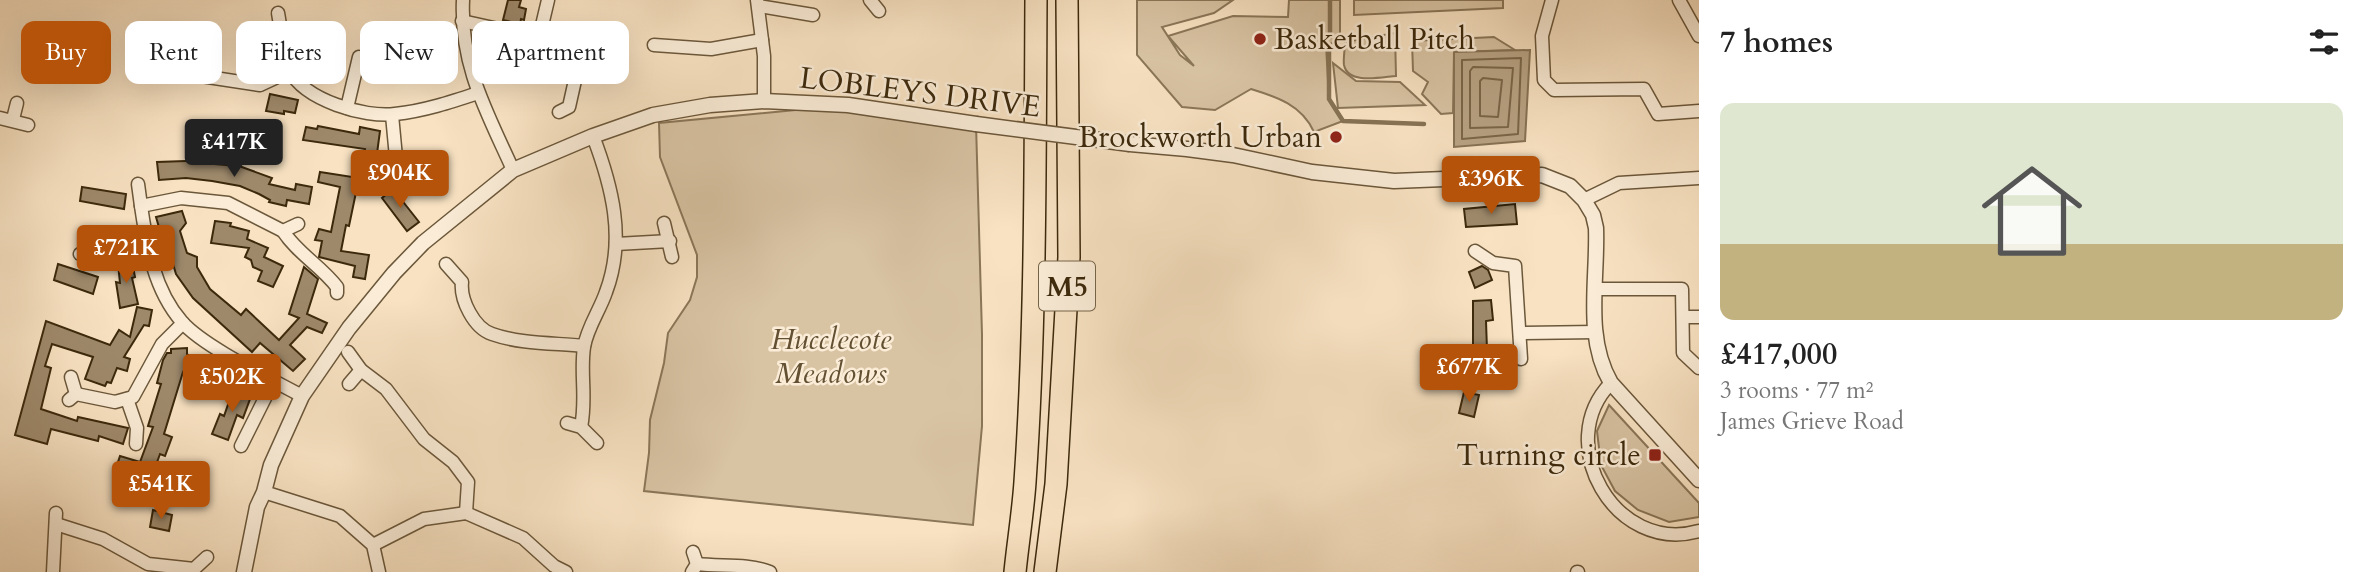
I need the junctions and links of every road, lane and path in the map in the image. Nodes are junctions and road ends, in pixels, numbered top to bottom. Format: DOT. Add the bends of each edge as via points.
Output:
graph roads {
  1 [pos="463,0"];
  2 [pos="548,0"];
  3 [pos="870,0"];
  4 [pos="1036,0"];
  5 [pos="1067,0"];
  6 [pos="1552,0"];
  7 [pos="1678,0"];
  8 [pos="758,3"];
  9 [pos="879,11"];
  10 [pos="278,13"];
  11 [pos="813,15"];
  12 [pos="280,21"];
  13 [pos="462,21"];
  14 [pos="543,21"];
  15 [pos="472,23"];
  16 [pos="1699,36"];
  17 [pos="762,40"];
  18 [pos="654,45"];
  19 [pos="359,57"];
  20 [pos="302,84"];
  21 [pos="577,84"];
  22 [pos="478,93"];
  23 [pos="764,101"];
  24 [pos="18,103"];
  25 [pos="347,108"];
  26 [pos="1699,111"];
  27 [pos="559,112"];
  28 [pos="392,115"];
  29 [pos="6,118"];
  30 [pos="28,125"];
  31 [pos="593,136"];
  32 [pos="513,170"];
  33 [pos="410,176"];
  34 [pos="1699,178"];
  35 [pos="138,184"];
  36 [pos="1584,201"];
  37 [pos="141,206"];
  38 [pos="664,223"];
  39 [pos="298,224"];
  40 [pos="283,230"];
  41 [pos="670,241"];
  42 [pos="616,244"];
  43 [pos="1475,251"];
  44 [pos="148,252"];
  45 [pos="80,254"];
  46 [pos="672,257"];
  47 [pos="446,264"];
  48 [pos="475,280"];
  49 [pos="462,282"];
  50 [pos="1595,289"];
  51 [pos="337,293"];
  52 [pos="1684,317"];
  53 [pos="1699,317"];
  54 [pos="183,323"];
  55 [pos="1596,332"];
  56 [pos="1520,333"];
  57 [pos="584,346"];
  58 [pos="348,352"];
  59 [pos="1521,359"];
  60 [pos="1699,368"];
  61 [pos="361,370"];
  62 [pos="71,377"];
  63 [pos="274,380"];
  64 [pos="1611,383"];
  65 [pos="349,384"];
  66 [pos="302,396"];
  67 [pos="127,399"];
  68 [pos="567,423"];
  69 [pos="581,427"];
  70 [pos="597,443"];
  71 [pos="136,444"];
  72 [pos="241,446"];
  73 [pos="1699,480"];
  74 [pos="264,492"];
  75 [pos="466,513"];
  76 [pos="1699,531"];
  77 [pos="373,545"];
  78 [pos="207,557"];
  79 [pos="694,563"];
  80 [pos="553,569"];
  81 [pos="53,572"];
  82 [pos="244,572"];
  83 [pos="379,572"];
  84 [pos="566,572"];
  85 [pos="770,572"];
  86 [pos="1015,572"];
  87 [pos="1045,572"];
  1 -- 13 [label="street"];
  2 -- 14 [label="street"];
  3 -- 9 [label="street"];
  4 -- 86 [label="highway, M5" via="1032,355"];
  5 -- 87 [label="highway, M5" via="1069,257 1056,484"];
  6 -- 26 [label="street" via="1542,36 1544,80 1554,90 1644,89 1658,114"];
  7 -- 16 [label="street"];
  8 -- 11 [label="street"];
  8 -- 17 [label="street"];
  10 -- 12 [label="street"];
  13 -- 15 [label="street"];
  13 -- 22 [label="street"];
  17 -- 18 [label="street" via="711,49"];
  17 -- 23 [label="street"];
  19 -- 25 [label="street"];
  20 -- 25 [label="street" via="313,96"];
  21 -- 27 [label="street" via="569,107"];
  22 -- 28 [label="street"];
  22 -- 32 [label="street"];
  23 -- 31 [label="street, LOBLEYS DRIVE" via="653,115"];
  23 -- 36 [label="street, LOBLEYS DRIVE, bridge" via="848,105 1200,150 1312,172 1394,181 1542,175 1570,186"];
  24 -- 29 [label="street"];
  25 -- 28 [label="street"];
  28 -- 33 [label="street" via="395,171"];
  29 -- 30 [label="street"];
  31 -- 32 [label="street, LOBLEYS DRIVE"];
  31 -- 42 [label="street" via="614,199"];
  32 -- 66 [label="street, LOBLEYS DRIVE" via="440,228 394,273"];
  34 -- 36 [label="street" via="1619,183"];
  35 -- 37 [label="street"];
  36 -- 50 [label="street" via="1596,228"];
  37 -- 40 [label="street" via="181,198 228,203"];
  37 -- 44 [label="street"];
  38 -- 41 [label="street"];
  39 -- 40 [label="street"];
  40 -- 51 [label="street" via="328,276"];
  41 -- 42 [label="street"];
  41 -- 46 [label="street"];
  42 -- 57 [label="street" via="607,290"];
  43 -- 56 [label="street" via="1493,263 1515,266"];
  44 -- 45 [label="street"];
  44 -- 54 [label="street" via="159,284"];
  47 -- 49 [label="street"];
  48 -- 49 [label="street"];
  49 -- 57 [label="street" via="460,296 469,313 490,334"];
  50 -- 52 [label="street" via="1682,289"];
  50 -- 55 [label="street"];
  52 -- 53 [label="street"];
  52 -- 60 [label="street" via="1683,353"];
  54 -- 63 [label="street"];
  54 -- 67 [label="street" via="162,344 133,397"];
  55 -- 56 [label="street"];
  55 -- 64 [label="street" via="1598,353"];
  56 -- 59 [label="street"];
  57 -- 69 [label="street" via="586,404"];
  58 -- 61 [label="street"];
  61 -- 65 [label="street"];
  61 -- 75 [label="street" via="386,389 424,439 453,462 468,482"];
  62 -- 67 [label="street" via="72,397"];
  63 -- 66 [label="street"];
  63 -- 72 [label="street"];
  64 -- 73 [label="street"];
  64 -- 76 [label="street" via="1590,418 1588,436 1587,449 1602,490 1622,514 1647,530 1682,536"];
  66 -- 74 [label="street, LOBLEYS DRIVE"];
  67 -- 71 [label="street" via="137,428"];
  68 -- 69 [label="street"];
  69 -- 70 [label="street"];
  74 -- 77 [label="street" via="340,516"];
  74 -- 82 [label="street, LOBLEYS DRIVE"];
  75 -- 77 [label="street" via="424,519"];
  75 -- 80 [label="street" via="523,538"];
  77 -- 83 [label="street"];
  78 -- 81 [label="street" via="194,569 148,564 56,519"];
  79 -- 85 [label="street" via="752,565"];
  80 -- 84 [label="street"];
}
